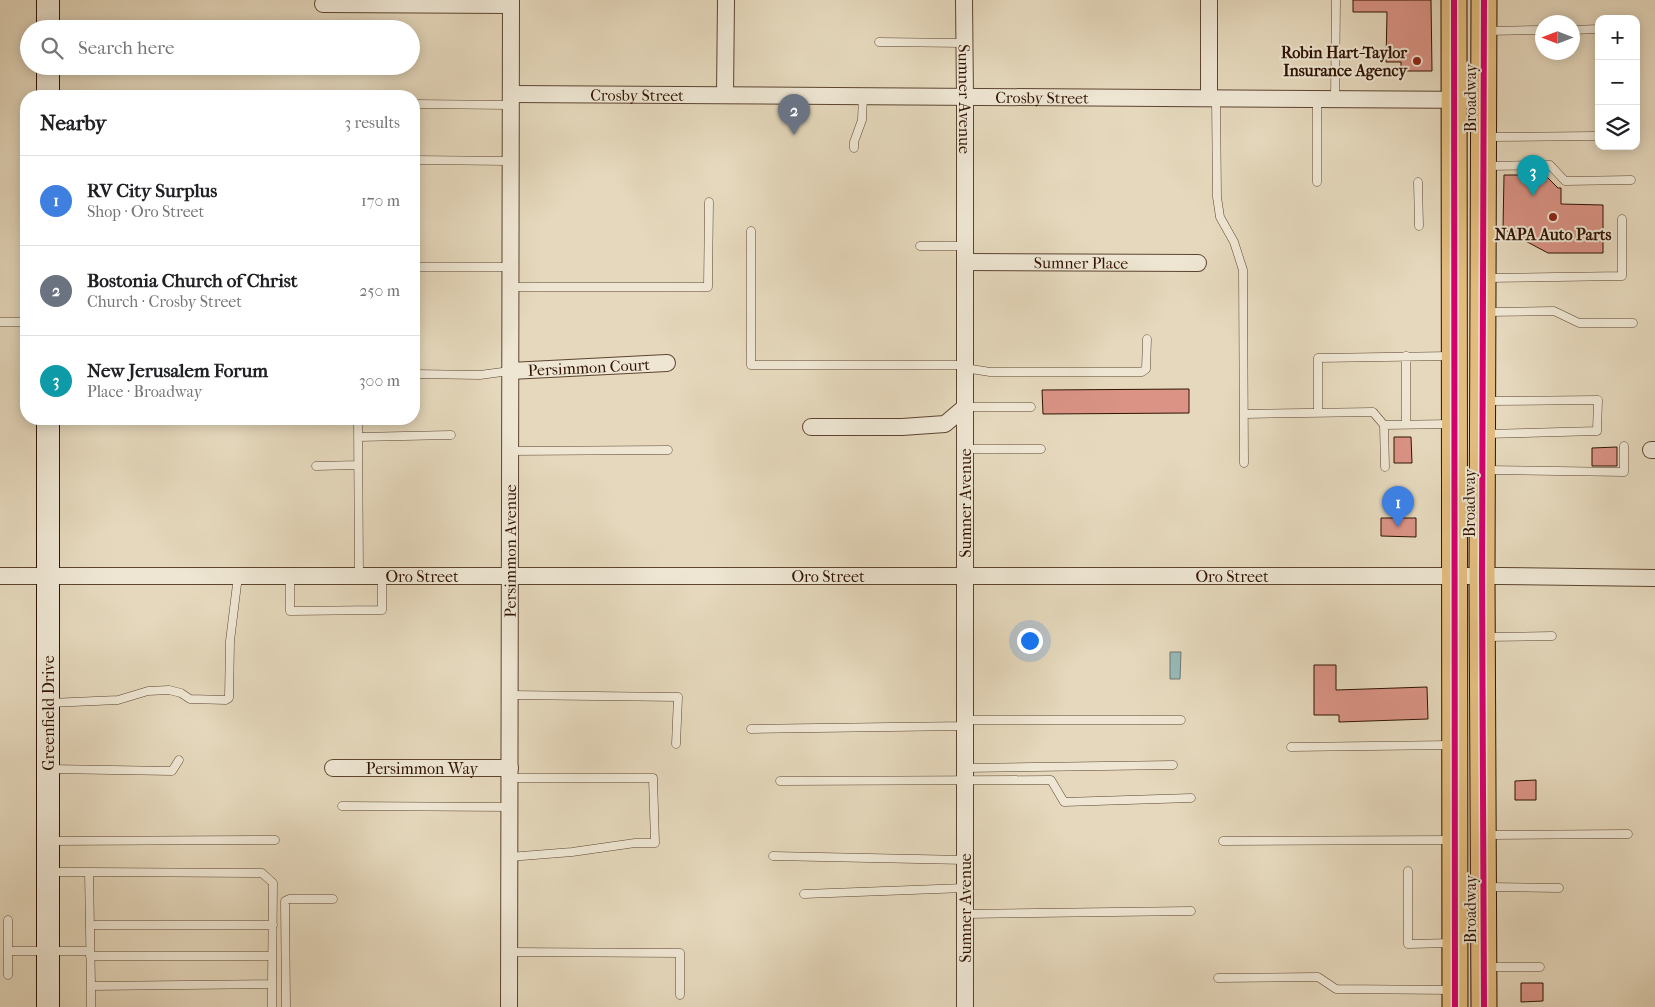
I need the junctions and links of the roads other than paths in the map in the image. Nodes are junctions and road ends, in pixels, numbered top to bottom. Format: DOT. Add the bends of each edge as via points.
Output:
graph roads {
  1 [pos="48,0"];
  2 [pos="726,0"];
  3 [pos="964,0"];
  4 [pos="1209,0"];
  5 [pos="1336,0"];
  6 [pos="1454,0"];
  7 [pos="1484,0"];
  8 [pos="511,3"];
  9 [pos="323,4"];
  10 [pos="48,20"];
  11 [pos="1595,29"];
  12 [pos="1535,30"];
  13 [pos="1580,30"];
  14 [pos="1484,31"];
  15 [pos="879,42"];
  16 [pos="964,43"];
  17 [pos="48,75"];
  18 [pos="48,90"];
  19 [pos="725,95"];
  20 [pos="863,96"];
  21 [pos="965,97"];
  22 [pos="1212,98"];
  23 [pos="1317,99"];
  24 [pos="1335,99"];
  25 [pos="511,100"];
  26 [pos="1454,100"];
  27 [pos="1484,100"];
  28 [pos="420,104"];
  29 [pos="1594,136"];
  30 [pos="1484,137"];
  31 [pos="854,148"];
  32 [pos="420,160"];
  33 [pos="511,161"];
  34 [pos="1484,166"];
  35 [pos="1631,180"];
  36 [pos="1317,182"];
  37 [pos="1418,182"];
  38 [pos="709,202"];
  39 [pos="1622,219"];
  40 [pos="1419,226"];
  41 [pos="752,231"];
  42 [pos="920,246"];
  43 [pos="965,254"];
  44 [pos="1198,263"];
  45 [pos="420,267"];
  46 [pos="510,267"];
  47 [pos="1484,278"];
  48 [pos="510,287"];
  49 [pos="1483,312"];
  50 [pos="0,322"];
  51 [pos="20,322"];
  52 [pos="1633,323"];
  53 [pos="1147,339"];
  54 [pos="1406,356"];
  55 [pos="1454,356"];
  56 [pos="667,362"];
  57 [pos="965,367"];
  58 [pos="510,370"];
  59 [pos="420,374"];
  60 [pos="1483,401"];
  61 [pos="965,407"];
  62 [pos="1031,407"];
  63 [pos="1318,413"];
  64 [pos="1244,414"];
  65 [pos="1406,424"];
  66 [pos="1454,424"];
  67 [pos="48,425"];
  68 [pos="358,425"];
  69 [pos="1384,425"];
  70 [pos="811,427"];
  71 [pos="1483,434"];
  72 [pos="452,435"];
  73 [pos="358,437"];
  74 [pos="1624,446"];
  75 [pos="965,449"];
  76 [pos="1041,449"];
  77 [pos="668,450"];
  78 [pos="510,451"];
  79 [pos="1244,463"];
  80 [pos="316,466"];
  81 [pos="358,466"];
  82 [pos="1385,467"];
  83 [pos="1483,470"];
  84 [pos="0,576"];
  85 [pos="48,576"];
  86 [pos="238,576"];
  87 [pos="290,576"];
  88 [pos="359,576"];
  89 [pos="382,576"];
  90 [pos="510,576"];
  91 [pos="965,576"];
  92 [pos="1454,576"];
  93 [pos="1482,576"];
  94 [pos="1655,578"];
  95 [pos="1552,636"];
  96 [pos="1482,637"];
  97 [pos="510,695"];
  98 [pos="48,703"];
  99 [pos="1181,720"];
  100 [pos="965,723"];
  101 [pos="751,729"];
  102 [pos="676,744"];
  103 [pos="1454,745"];
  104 [pos="1291,747"];
  105 [pos="179,760"];
  106 [pos="1173,765"];
  107 [pos="333,768"];
  108 [pos="48,769"];
  109 [pos="510,773"];
  110 [pos="965,774"];
  111 [pos="780,781"];
  112 [pos="1192,798"];
  113 [pos="342,806"];
  114 [pos="510,807"];
  115 [pos="1628,834"];
  116 [pos="1483,835"];
  117 [pos="275,840"];
  118 [pos="1454,840"];
  119 [pos="48,841"];
  120 [pos="1222,841"];
  121 [pos="773,856"];
  122 [pos="509,857"];
  123 [pos="965,860"];
  124 [pos="1408,871"];
  125 [pos="48,872"];
  126 [pos="89,872"];
  127 [pos="1483,887"];
  128 [pos="965,888"];
  129 [pos="1559,888"];
  130 [pos="804,894"];
  131 [pos="333,899"];
  132 [pos="1191,911"];
  133 [pos="965,914"];
  134 [pos="8,920"];
  135 [pos="90,924"];
  136 [pos="273,925"];
  137 [pos="1454,943"];
  138 [pos="8,951"];
  139 [pos="48,951"];
  140 [pos="509,952"];
  141 [pos="90,954"];
  142 [pos="272,956"];
  143 [pos="1484,967"];
  144 [pos="1540,967"];
  145 [pos="8,975"];
  146 [pos="1218,978"];
  147 [pos="272,984"];
  148 [pos="91,986"];
  149 [pos="680,995"];
  150 [pos="1455,999"];
  151 [pos="48,1007"];
  152 [pos="91,1007"];
  153 [pos="272,1007"];
  154 [pos="286,1007"];
  155 [pos="509,1007"];
  156 [pos="965,1007"];
  157 [pos="1484,1007"];
  1 -- 10 [label="main road"];
  2 -- 19 [label="street"];
  3 -- 16 [label="street, Sumner Avenue"];
  4 -- 22 [label="street"];
  5 -- 24 [label="lane"];
  6 -- 26 [label="main road, Broadway"];
  7 -- 14 [label="main road, Broadway"];
  8 -- 9 [label="street"];
  8 -- 25 [label="street, Persimmon Avenue"];
  11 -- 13 [label="lane"];
  12 -- 14 [label="lane"];
  14 -- 27 [label="main road, Broadway"];
  15 -- 16 [label="lane"];
  16 -- 21 [label="street, Sumner Avenue"];
  17 -- 18 [label="main road"];
  19 -- 20 [label="street, Crosby Street"];
  19 -- 25 [label="street, Crosby Street"];
  20 -- 21 [label="street, Crosby Street"];
  20 -- 31 [label="lane" via="862,120"];
  21 -- 22 [label="street, Crosby Street"];
  21 -- 43 [label="street, Sumner Avenue"];
  22 -- 23 [label="street, Crosby Street"];
  22 -- 64 [label="lane" via="1216,197 1220,216 1234,242 1243,270"];
  23 -- 24 [label="street, Crosby Street"];
  23 -- 36 [label="lane"];
  24 -- 26 [label="street, Crosby Street"];
  25 -- 28 [label="lane"];
  25 -- 33 [label="street, Persimmon Avenue"];
  26 -- 27 [label="street, Crosby Street"];
  26 -- 55 [label="main road, Broadway"];
  27 -- 30 [label="main road, Broadway"];
  29 -- 30 [label="lane"];
  30 -- 34 [label="main road, Broadway"];
  32 -- 33 [label="lane"];
  33 -- 46 [label="street, Persimmon Avenue"];
  34 -- 35 [label="lane" via="1550,165 1566,181"];
  34 -- 47 [label="main road, Broadway"];
  37 -- 40 [label="lane"];
  38 -- 48 [label="lane" via="708,287"];
  39 -- 47 [label="lane" via="1622,276"];
  41 -- 57 [label="lane" via="751,366"];
  42 -- 43 [label="lane"];
  43 -- 44 [label="street, Sumner Place"];
  43 -- 57 [label="street, Sumner Avenue"];
  45 -- 46 [label="lane"];
  46 -- 48 [label="street, Persimmon Avenue"];
  47 -- 49 [label="main road, Broadway"];
  48 -- 58 [label="street, Persimmon Avenue"];
  49 -- 52 [label="lane" via="1554,311 1579,323"];
  49 -- 60 [label="main road, Broadway"];
  50 -- 51 [label="lane"];
  53 -- 57 [label="lane" via="1146,369 1142,372 990,372"];
  54 -- 55 [label="lane"];
  54 -- 63 [label="lane" via="1318,358"];
  54 -- 65 [label="lane"];
  55 -- 66 [label="main road, Broadway"];
  56 -- 58 [label="street, Persimmon Court"];
  57 -- 61 [label="street, Sumner Avenue"];
  58 -- 59 [label="lane" via="480,375"];
  58 -- 78 [label="street, Persimmon Avenue"];
  60 -- 71 [label="main road, Broadway"];
  60 -- 71 [label="lane" via="1598,400 1597,431"];
  61 -- 62 [label="lane"];
  61 -- 70 [label="street" via="945,424"];
  61 -- 75 [label="street, Sumner Avenue"];
  63 -- 64 [label="lane"];
  63 -- 69 [label="lane" via="1372,412"];
  64 -- 79 [label="lane"];
  65 -- 66 [label="lane"];
  65 -- 69 [label="lane"];
  66 -- 92 [label="main road, Broadway"];
  67 -- 85 [label="main road, Greenfield Drive"];
  68 -- 73 [label="lane"];
  69 -- 82 [label="lane"];
  71 -- 83 [label="main road, Broadway"];
  72 -- 73 [label="lane"];
  73 -- 81 [label="lane"];
  74 -- 83 [label="lane" via="1624,472"];
  75 -- 76 [label="lane"];
  75 -- 91 [label="street, Sumner Avenue"];
  77 -- 78 [label="lane"];
  78 -- 90 [label="street, Persimmon Avenue"];
  80 -- 81 [label="lane"];
  81 -- 88 [label="lane"];
  83 -- 93 [label="main road, Broadway"];
  84 -- 85 [label="street, Oro Street"];
  85 -- 86 [label="street, Oro Street"];
  85 -- 98 [label="main road, Greenfield Drive"];
  86 -- 87 [label="street, Oro Street"];
  86 -- 98 [label="lane" via="230,641 229,698 190,699 170,690 148,691 118,700"];
  87 -- 88 [label="street, Oro Street"];
  87 -- 89 [label="lane" via="290,611 382,610"];
  88 -- 89 [label="street, Oro Street"];
  89 -- 90 [label="street, Oro Street"];
  90 -- 91 [label="street, Oro Street"];
  90 -- 97 [label="street, Persimmon Avenue"];
  91 -- 92 [label="street, Oro Street"];
  91 -- 100 [label="street, Sumner Avenue"];
  92 -- 93 [label="street, Oro Street"];
  92 -- 103 [label="main road, Broadway"];
  93 -- 94 [label="street, Oro Street"];
  93 -- 96 [label="main road, Broadway"];
  95 -- 96 [label="lane"];
  96 -- 116 [label="main road, Broadway"];
  97 -- 102 [label="lane" via="678,697"];
  97 -- 109 [label="street, Persimmon Avenue"];
  98 -- 108 [label="main road, Greenfield Drive"];
  99 -- 100 [label="lane"];
  100 -- 101 [label="lane"];
  100 -- 110 [label="street, Sumner Avenue"];
  103 -- 104 [label="lane"];
  103 -- 118 [label="main road, Broadway"];
  105 -- 108 [label="lane" via="172,771"];
  106 -- 110 [label="lane"];
  107 -- 109 [label="street, Persimmon Way"];
  108 -- 119 [label="main road, Greenfield Drive"];
  109 -- 114 [label="street, Persimmon Avenue"];
  109 -- 122 [label="lane" via="653,778 655,842"];
  110 -- 111 [label="lane"];
  110 -- 112 [label="lane" via="1051,780 1064,802"];
  110 -- 123 [label="street, Sumner Avenue"];
  113 -- 114 [label="lane"];
  114 -- 122 [label="street, Persimmon Avenue"];
  115 -- 116 [label="lane"];
  116 -- 127 [label="main road, Broadway"];
  117 -- 119 [label="lane"];
  118 -- 120 [label="lane"];
  118 -- 137 [label="main road, Broadway"];
  119 -- 125 [label="main road, Greenfield Drive"];
  121 -- 123 [label="lane"];
  122 -- 140 [label="street, Persimmon Avenue"];
  123 -- 128 [label="street, Sumner Avenue"];
  124 -- 137 [label="lane" via="1408,944"];
  125 -- 126 [label="lane"];
  125 -- 139 [label="main road, Greenfield Drive"];
  126 -- 135 [label="lane"];
  126 -- 136 [label="lane" via="262,873 273,883"];
  127 -- 129 [label="lane"];
  127 -- 143 [label="main road, Broadway"];
  128 -- 130 [label="lane"];
  128 -- 133 [label="street, Sumner Avenue"];
  131 -- 154 [label="lane" via="285,901"];
  132 -- 133 [label="lane"];
  133 -- 156 [label="street, Sumner Avenue"];
  134 -- 138 [label="lane"];
  135 -- 136 [label="lane"];
  135 -- 141 [label="lane"];
  136 -- 142 [label="lane"];
  137 -- 150 [label="main road, Broadway"];
  138 -- 139 [label="lane"];
  138 -- 145 [label="lane"];
  139 -- 141 [label="lane"];
  139 -- 151 [label="main road, Greenfield Drive"];
  140 -- 149 [label="lane" via="680,953"];
  140 -- 155 [label="street, Persimmon Avenue"];
  141 -- 142 [label="lane"];
  141 -- 148 [label="lane"];
  142 -- 147 [label="lane"];
  143 -- 144 [label="lane"];
  143 -- 157 [label="main road, Broadway"];
  146 -- 150 [label="lane" via="1318,978 1336,989"];
  147 -- 148 [label="lane"];
  147 -- 153 [label="lane"];
  148 -- 152 [label="lane"];
}
